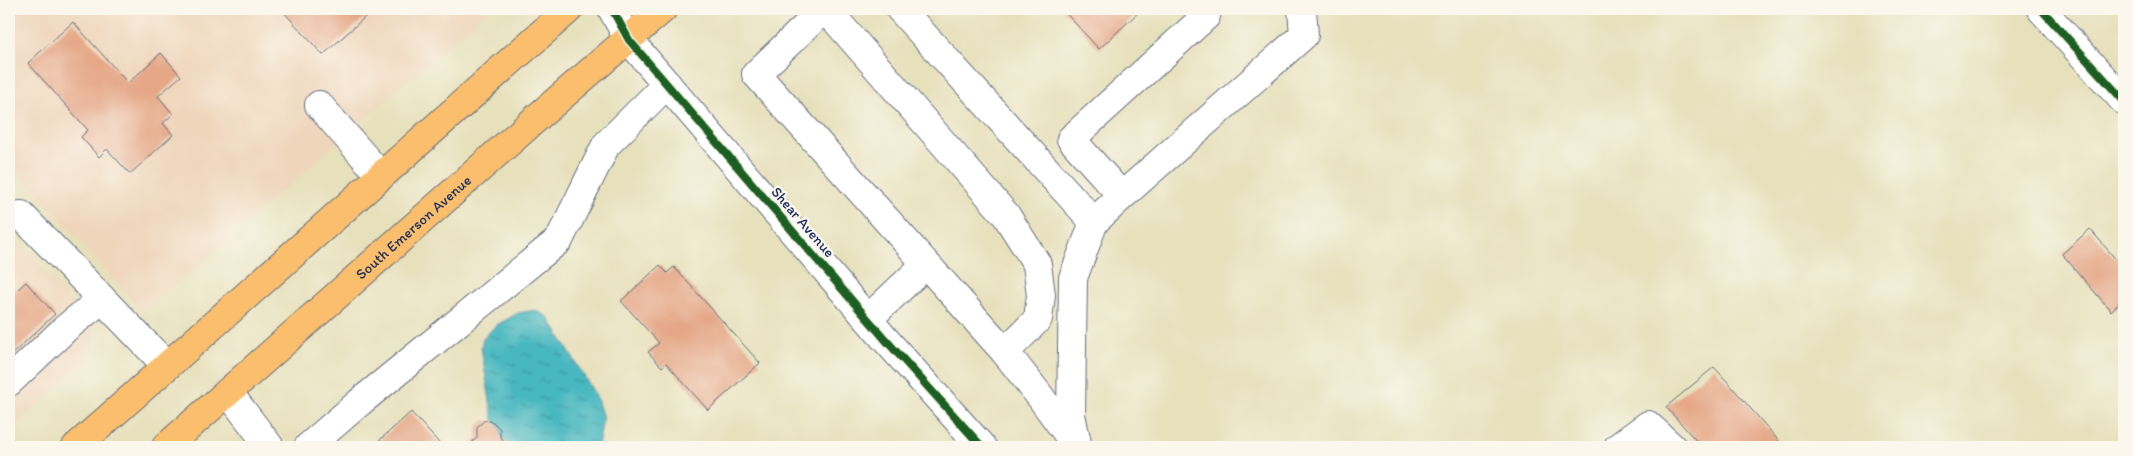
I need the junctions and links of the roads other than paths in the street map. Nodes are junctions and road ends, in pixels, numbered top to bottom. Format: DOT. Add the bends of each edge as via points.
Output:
graph roads {
  1 [pos="569,9"];
  2 [pos="612,9"];
  3 [pos="663,9"];
  4 [pos="825,9"];
  5 [pos="900,9"];
  6 [pos="1302,9"];
  7 [pos="2041,9"];
  8 [pos="1206,16"];
  9 [pos="629,40"];
  10 [pos="666,84"];
  11 [pos="2124,101"];
  12 [pos="319,105"];
  13 [pos="381,176"];
  14 [pos="1122,196"];
  15 [pos="21,215"];
  16 [pos="1094,222"];
  17 [pos="925,264"];
  18 [pos="102,299"];
  19 [pos="868,319"];
  20 [pos="66,328"];
  21 [pos="1004,352"];
  22 [pos="9,363"];
  23 [pos="167,366"];
  24 [pos="9,382"];
  25 [pos="228,392"];
  26 [pos="76,447"];
  27 [pos="166,447"];
  28 [pos="270,447"];
  29 [pos="308,447"];
  30 [pos="982,447"];
  31 [pos="1078,447"];
  32 [pos="1618,447"];
  33 [pos="1672,447"];
  1 -- 13 [label="main road"];
  2 -- 9 [label="street, Shear Avenue"];
  3 -- 9 [label="main road, South Emerson Avenue"];
  4 -- 17 [label="street" via="756,74"];
  4 -- 21 [label="street" via="1006,215 1037,264 1041,295 1038,320"];
  5 -- 16 [label="street"];
  6 -- 14 [label="street" via="1304,35"];
  7 -- 11 [label="street"];
  8 -- 14 [label="street" via="1071,139"];
  9 -- 10 [label="street, Shear Avenue"];
  9 -- 25 [label="main road, South Emerson Avenue"];
  10 -- 19 [label="street, Shear Avenue"];
  10 -- 29 [label="street" via="606,145 559,240"];
  12 -- 13 [label="street"];
  13 -- 23 [label="main road"];
  14 -- 16 [label="street"];
  15 -- 18 [label="street"];
  16 -- 31 [label="street" via="1073,278 1071,415"];
  17 -- 19 [label="street"];
  17 -- 21 [label="street"];
  18 -- 20 [label="street"];
  18 -- 23 [label="street"];
  19 -- 30 [label="street, Shear Avenue"];
  20 -- 22 [label="street" via="50,328"];
  20 -- 24 [label="street"];
  21 -- 31 [label="street"];
  23 -- 26 [label="main road"];
  25 -- 27 [label="main road, South Emerson Avenue"];
  25 -- 28 [label="street"];
  32 -- 33 [label="street" via="1648,424"];
}
